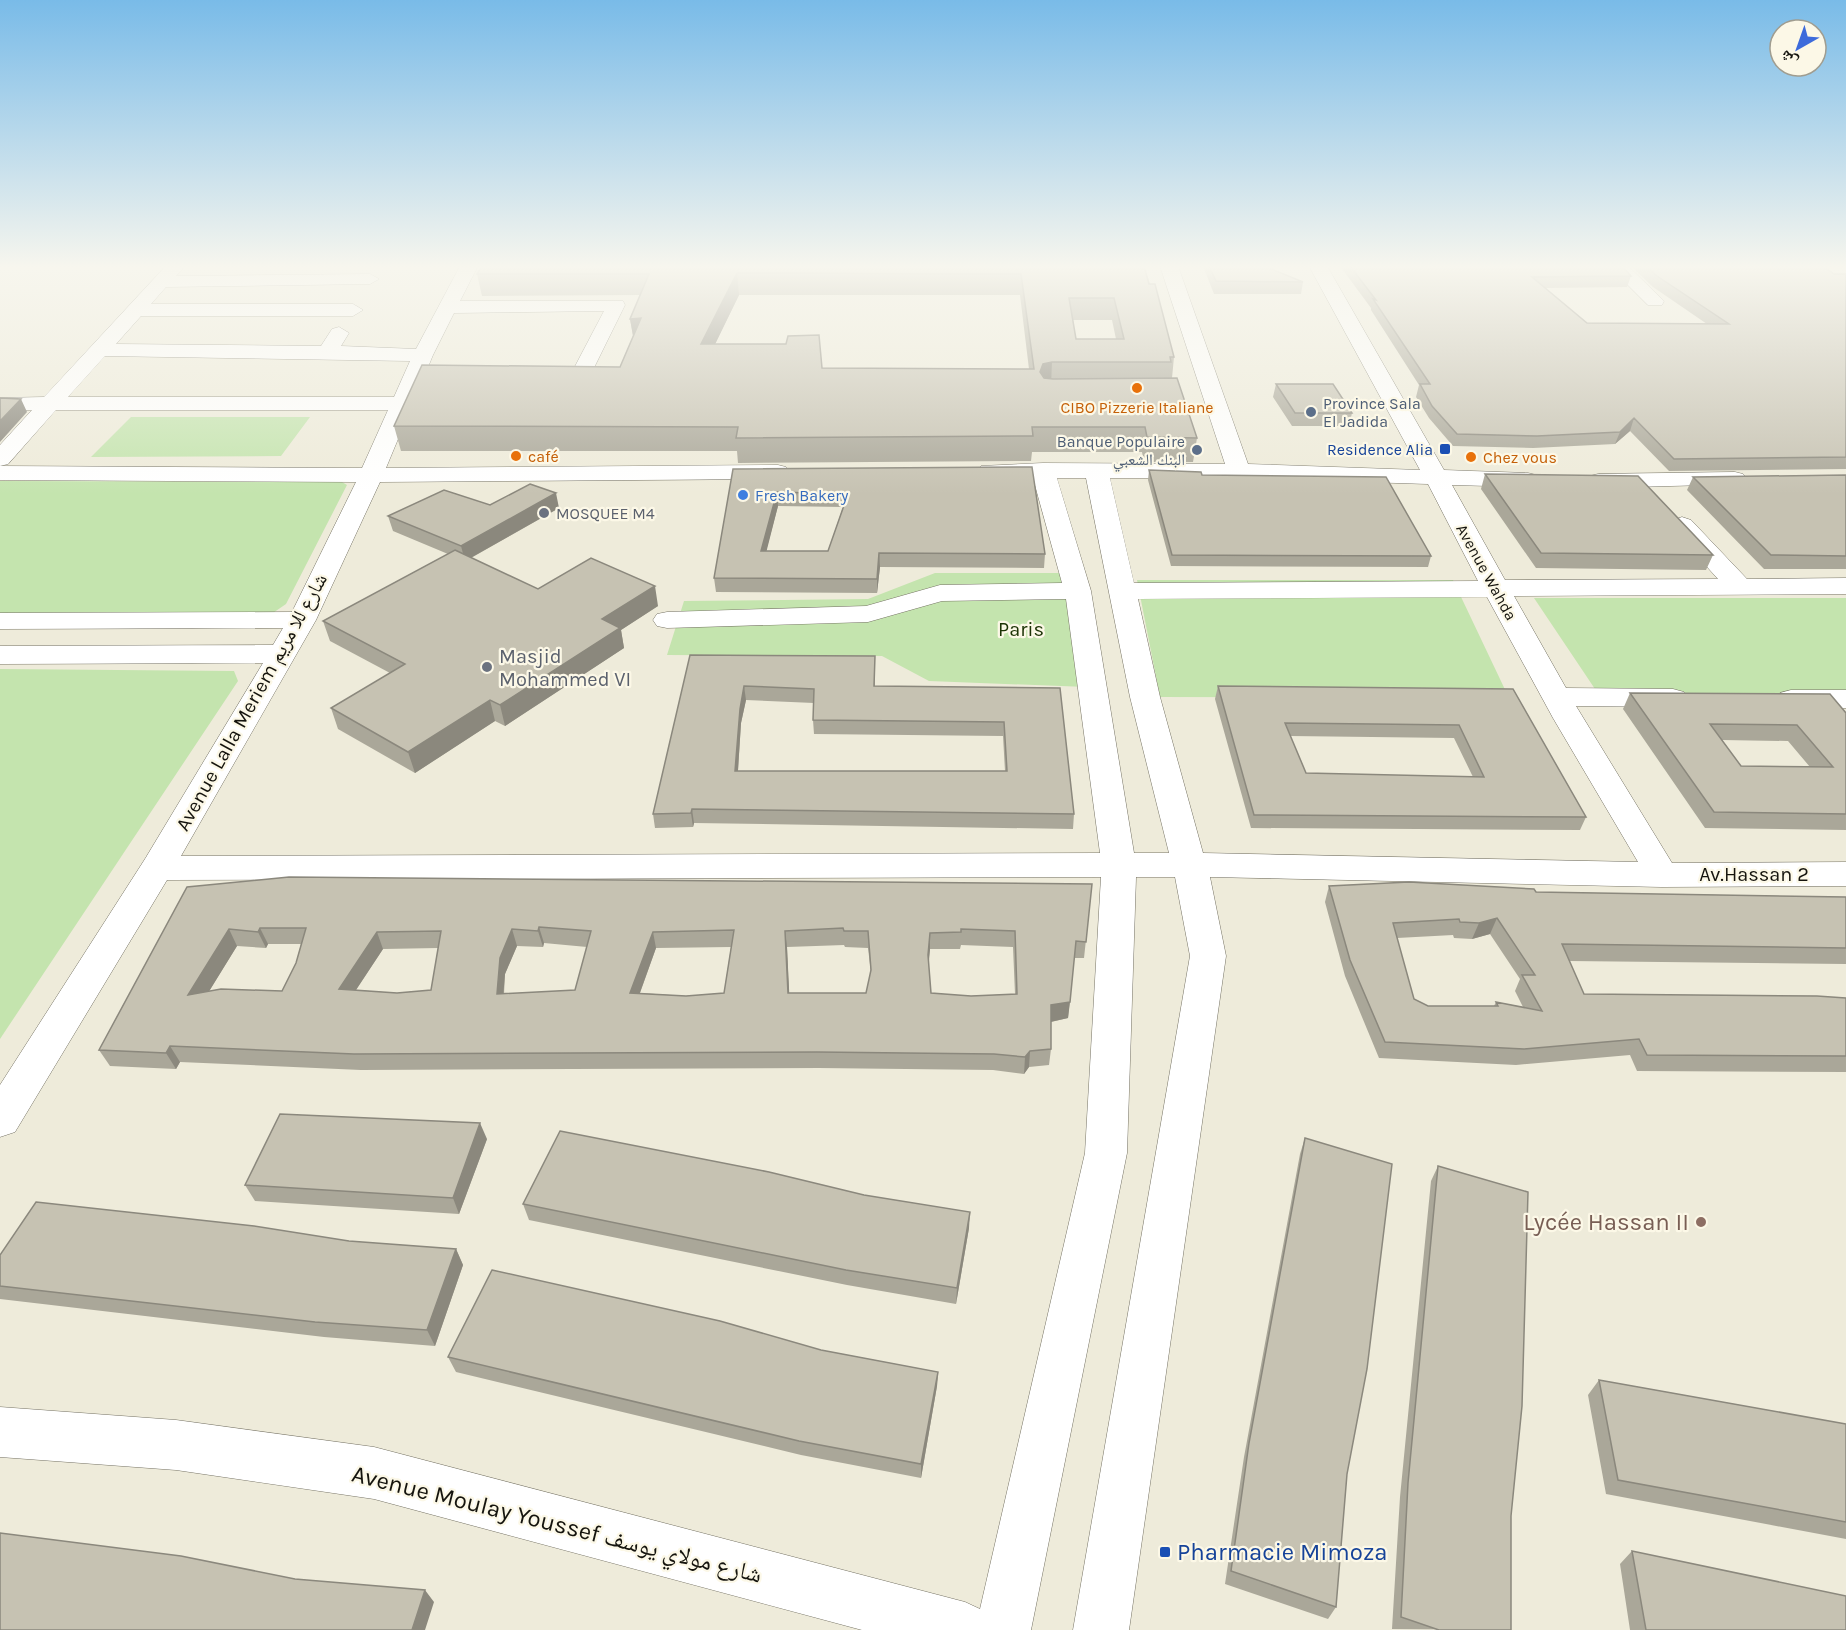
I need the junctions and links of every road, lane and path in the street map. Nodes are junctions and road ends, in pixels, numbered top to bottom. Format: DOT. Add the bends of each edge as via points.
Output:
graph roads {
  1 [pos="106,342"];
  2 [pos="333,342"];
  3 [pos="433,342"];
  4 [pos="598,342"];
  5 [pos="1195,342"];
  6 [pos="1363,342"];
  7 [pos="99,350"];
  8 [pos="327,352"];
  9 [pos="418,379"];
  10 [pos="535,381"];
  11 [pos="1190,393"];
  12 [pos="1213,393"];
  13 [pos="51,403"];
  14 [pos="0,404"];
  15 [pos="0,459"];
  16 [pos="1043,470"];
  17 [pos="961,471"];
  18 [pos="1239,471"];
  19 [pos="0,472"];
  20 [pos="797,472"];
  21 [pos="1097,472"];
  22 [pos="371,475"];
  23 [pos="1436,479"];
  24 [pos="1755,479"];
  25 [pos="1640,481"];
  26 [pos="1846,586"];
  27 [pos="1740,587"];
  28 [pos="1496,588"];
  29 [pos="1078,591"];
  30 [pos="1123,591"];
  31 [pos="302,620"];
  32 [pos="667,620"];
  33 [pos="0,621"];
  34 [pos="282,654"];
  35 [pos="0,655"];
  36 [pos="1556,697"];
  37 [pos="1706,698"];
  38 [pos="1763,699"];
  39 [pos="1842,705"];
  40 [pos="1190,865"];
  41 [pos="1119,867"];
  42 [pos="157,868"];
  43 [pos="1846,874"];
  44 [pos="1662,875"];
  45 [pos="0,1120"];
  46 [pos="0,1432"];
  47 [pos="965,1630"];
  48 [pos="1003,1630"];
  49 [pos="1101,1630"];
  1 -- 7 [label="street"];
  2 -- 8 [label="street"];
  3 -- 9 [label="street, Avenue Lalla Meriem شارع للا مريم"];
  4 -- 10 [label="street" via="580,378"];
  5 -- 12 [label="street"];
  6 -- 23 [label="street, Avenue Wahda"];
  7 -- 8 [label="street"];
  7 -- 13 [label="street"];
  8 -- 9 [label="street"];
  9 -- 13 [label="street"];
  9 -- 22 [label="street, Avenue Lalla Meriem شارع للا مريم"];
  11 -- 12 [label="street"];
  12 -- 18 [label="street"];
  13 -- 14 [label="street"];
  13 -- 15 [label="street"];
  16 -- 17 [label="street"];
  16 -- 21 [label="street"];
  16 -- 29 [label="street"];
  18 -- 21 [label="street"];
  18 -- 23 [label="street"];
  19 -- 22 [label="street"];
  20 -- 22 [label="street"];
  21 -- 30 [label="street"];
  22 -- 31 [label="street, Avenue Lalla Meriem شارع للا مريم"];
  23 -- 25 [label="street"];
  23 -- 28 [label="street, Avenue Wahda"];
  24 -- 25 [label="street"];
  25 -- 27 [label="street"];
  26 -- 27 [label="street"];
  27 -- 28 [label="street"];
  28 -- 30 [label="street"];
  28 -- 36 [label="street, Avenue Wahda"];
  29 -- 32 [label="street" via="953,592 916,598 868,614"];
  29 -- 41 [label="street"];
  30 -- 40 [label="street" via="1145,698"];
  31 -- 33 [label="street"];
  31 -- 34 [label="street, Avenue Lalla Meriem شارع للا مريم"];
  34 -- 35 [label="street"];
  34 -- 42 [label="street, Avenue Lalla Meriem شارع للا مريم"];
  36 -- 37 [label="street"];
  36 -- 44 [label="street, Avenue Wahda"];
  38 -- 39 [label="street"];
  40 -- 41 [label="street, Av.Hassan 2"];
  40 -- 44 [label="street, Av.Hassan 2"];
  40 -- 49 [label="street" via="1208,956"];
  41 -- 42 [label="street, Av.Hassan 2"];
  41 -- 48 [label="street" via="1106,1153"];
  42 -- 45 [label="street, Avenue Lalla Meriem شارع للا مريم"];
  43 -- 44 [label="street, Av.Hassan 2"];
  46 -- 47 [label="street, Avenue Moulay Youssef شارع مولاي يوسف" via="176,1446 374,1473"];
}
